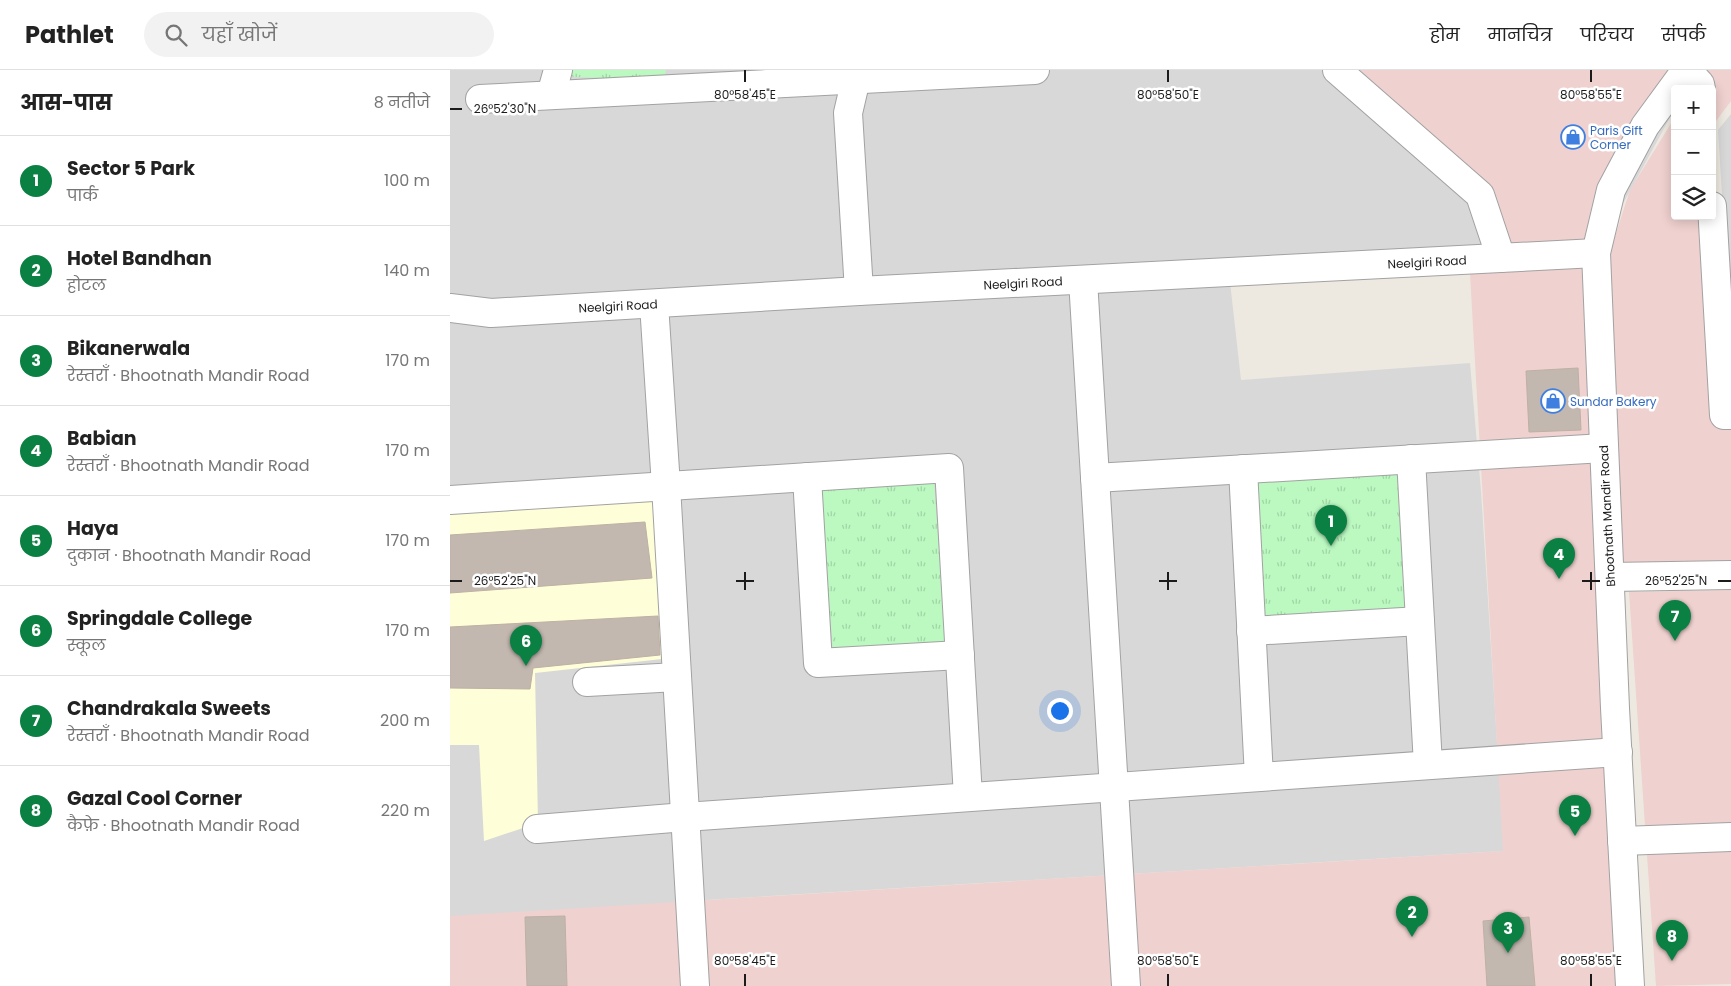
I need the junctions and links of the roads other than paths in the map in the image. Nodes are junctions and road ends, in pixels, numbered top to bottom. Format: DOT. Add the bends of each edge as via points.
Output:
graph roads {
  1 [pos="1025,70"];
  2 [pos="1035,70"];
  3 [pos="1337,70"];
  4 [pos="1686,70"];
  5 [pos="857,75"];
  6 [pos="696,79"];
  7 [pos="555,83"];
  8 [pos="1700,85"];
  9 [pos="480,99"];
  10 [pos="1713,220"];
  11 [pos="1596,253"];
  12 [pos="1501,258"];
  13 [pos="1083,280"];
  14 [pos="859,291"];
  15 [pos="654,304"];
  16 [pos="450,308"];
  17 [pos="1731,415"];
  18 [pos="1604,448"];
  19 [pos="1411,459"];
  20 [pos="1242,469"];
  21 [pos="808,477"];
  22 [pos="1095,478"];
  23 [pos="666,486"];
  24 [pos="450,500"];
  25 [pos="1731,575"];
  26 [pos="1610,577"];
  27 [pos="1420,620"];
  28 [pos="1251,631"];
  29 [pos="960,655"];
  30 [pos="677,677"];
  31 [pos="587,682"];
  32 [pos="1618,752"];
  33 [pos="1428,765"];
  34 [pos="1259,777"];
  35 [pos="1114,787"];
  36 [pos="968,797"];
  37 [pos="685,817"];
  38 [pos="537,829"];
  39 [pos="1731,837"];
  40 [pos="1622,841"];
  41 [pos="695,986"];
  42 [pos="1126,986"];
  43 [pos="1630,986"];
  1 -- 2 [label="street"];
  1 -- 5 [label="street"];
  3 -- 12 [label="street" via="1480,195"];
  4 -- 8 [label="street"];
  4 -- 11 [label="street, Bhootnath Mandir Road" via="1645,126 1611,190"];
  5 -- 6 [label="street"];
  5 -- 14 [label="street" via="848,113"];
  6 -- 7 [label="street"];
  7 -- 9 [label="street"];
  10 -- 17 [label="street" via="1724,415"];
  11 -- 12 [label="street, Neelgiri Road"];
  11 -- 18 [label="street, Bhootnath Mandir Road"];
  12 -- 13 [label="street, Neelgiri Road"];
  13 -- 14 [label="street, Neelgiri Road"];
  13 -- 22 [label="street"];
  14 -- 15 [label="street, Neelgiri Road"];
  15 -- 16 [label="street, Neelgiri Road" via="491,313"];
  15 -- 23 [label="street"];
  18 -- 19 [label="street"];
  18 -- 26 [label="street, Bhootnath Mandir Road"];
  19 -- 20 [label="street"];
  19 -- 27 [label="street"];
  20 -- 22 [label="street"];
  20 -- 28 [label="street"];
  21 -- 23 [label="street"];
  21 -- 29 [label="street" via="818,663"];
  21 -- 29 [label="street" via="949,468"];
  22 -- 35 [label="street"];
  23 -- 24 [label="street"];
  23 -- 30 [label="street"];
  25 -- 26 [label="street"];
  26 -- 32 [label="street, Bhootnath Mandir Road"];
  27 -- 28 [label="street"];
  27 -- 33 [label="street"];
  28 -- 34 [label="street"];
  29 -- 36 [label="street"];
  30 -- 31 [label="street"];
  30 -- 37 [label="street"];
  32 -- 33 [label="street"];
  32 -- 40 [label="street, Bhootnath Mandir Road"];
  33 -- 34 [label="street"];
  34 -- 35 [label="street"];
  35 -- 36 [label="street"];
  35 -- 42 [label="street"];
  36 -- 37 [label="street"];
  37 -- 38 [label="street"];
  37 -- 41 [label="street"];
  39 -- 40 [label="street"];
  40 -- 43 [label="street, Bhootnath Mandir Road"];
}
